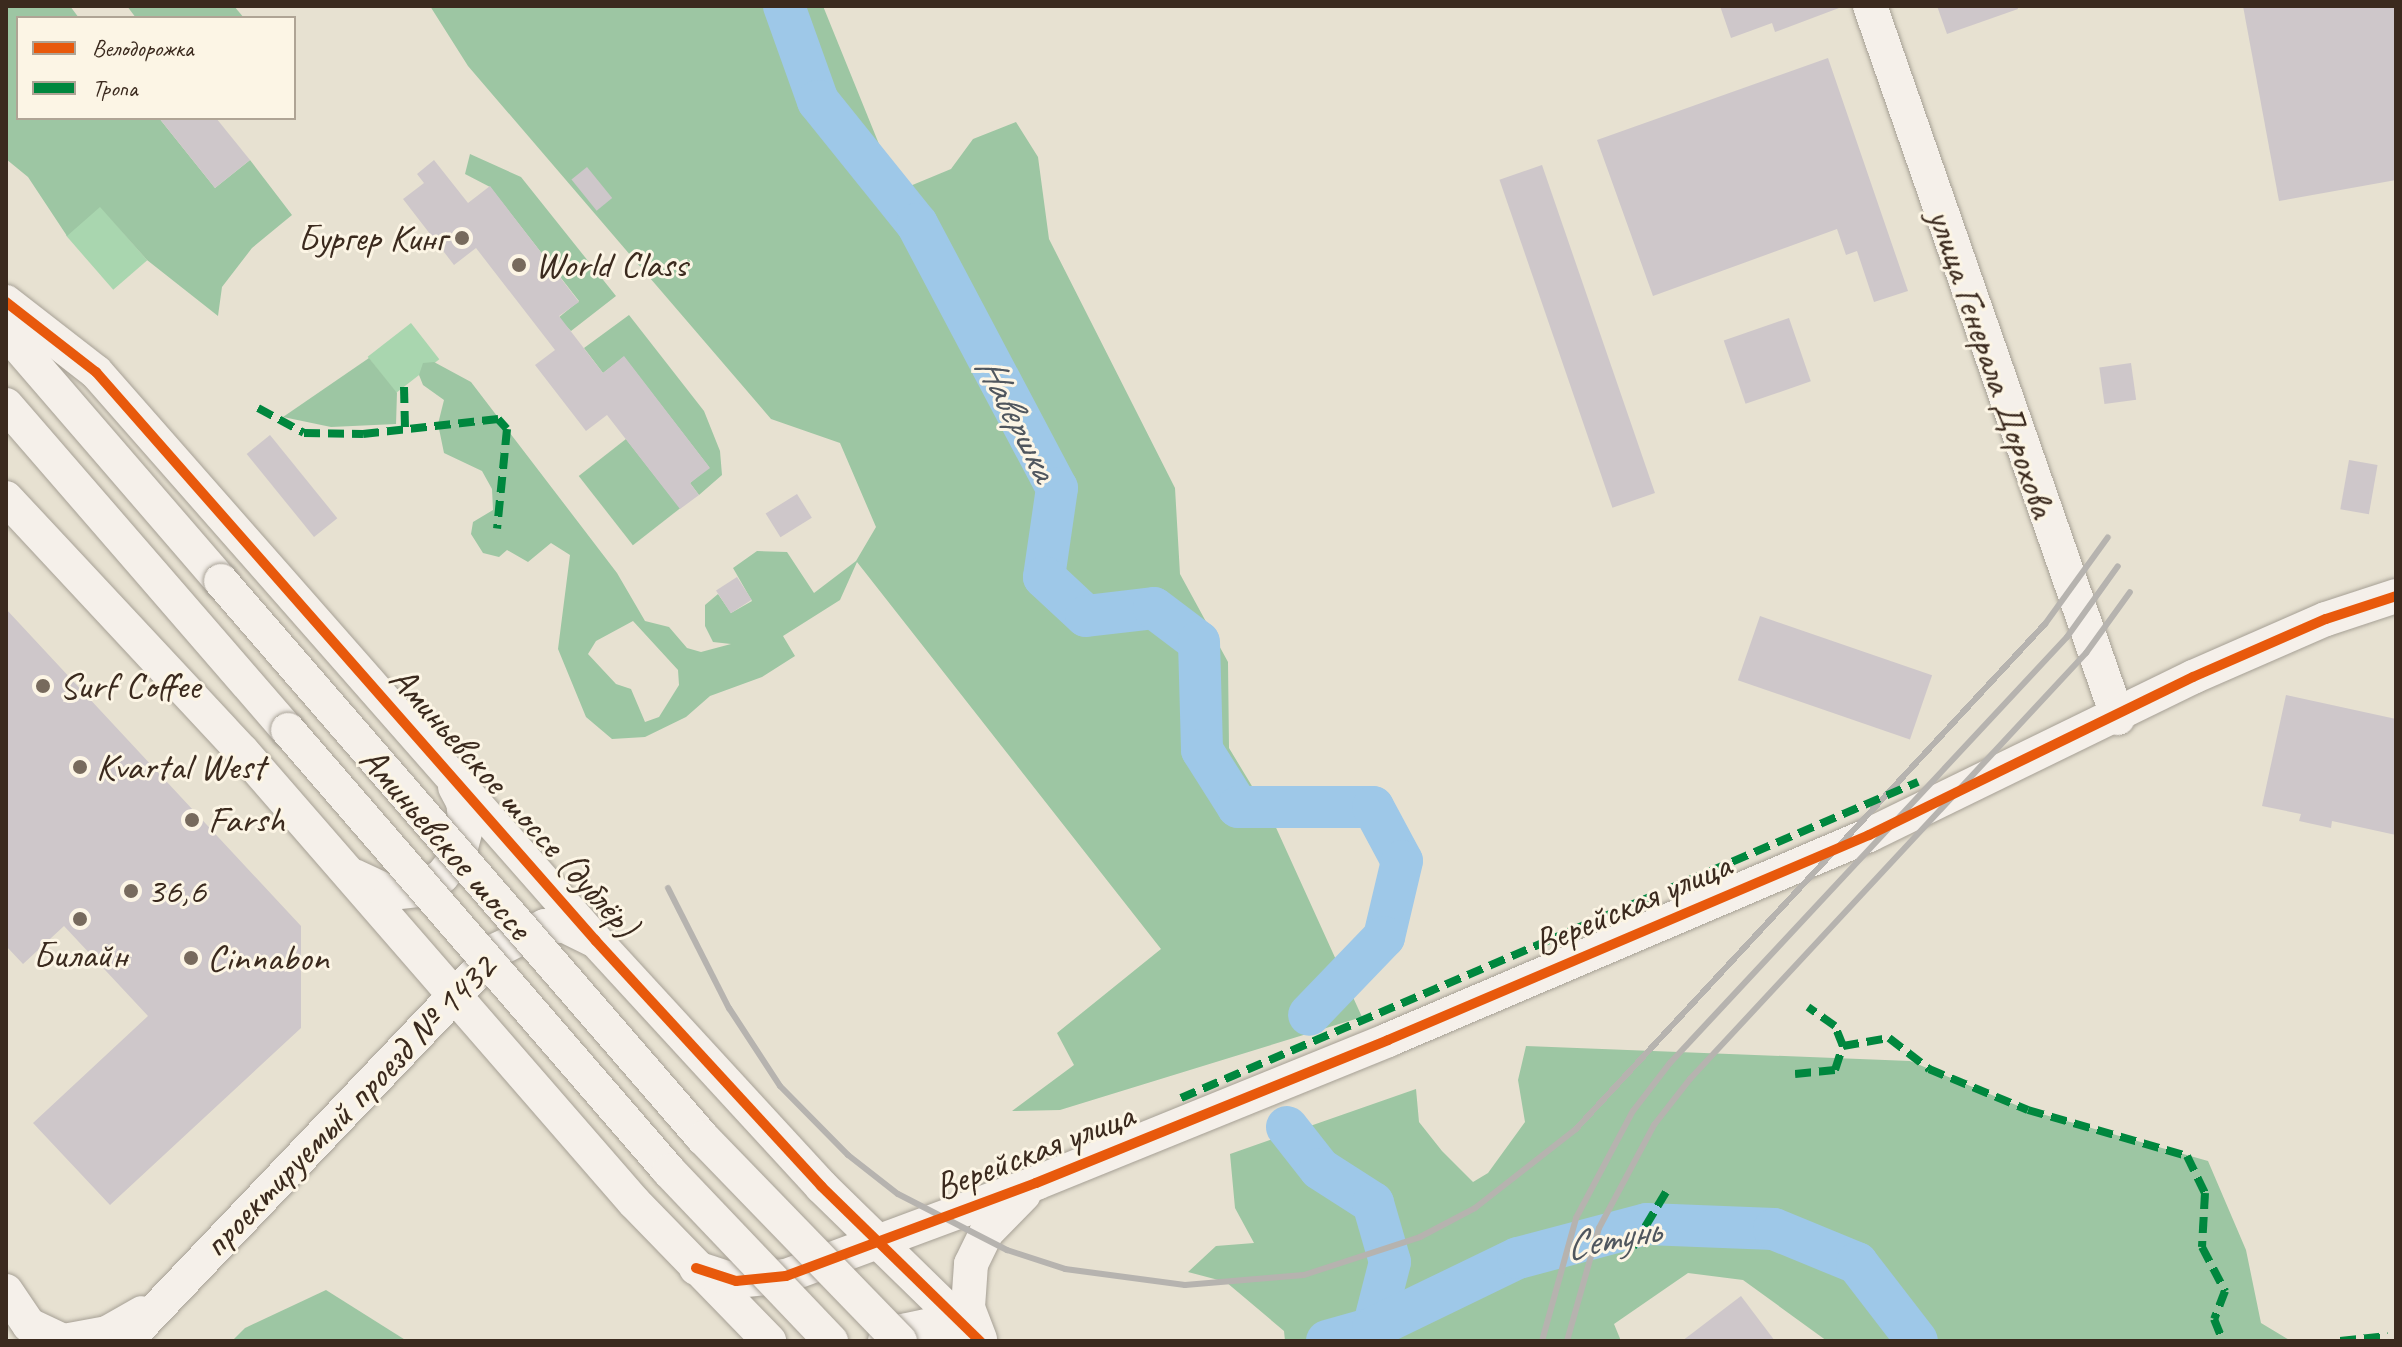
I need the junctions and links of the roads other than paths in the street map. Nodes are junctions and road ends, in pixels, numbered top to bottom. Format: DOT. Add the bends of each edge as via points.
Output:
graph roads {
  1 [pos="1870,6"];
  2 [pos="6,302"];
  3 [pos="6,332"];
  4 [pos="6,405"];
  5 [pos="6,498"];
  6 [pos="2396,596"];
  7 [pos="2118,718"];
  8 [pos="450,779"];
  9 [pos="344,868"];
  10 [pos="596,941"];
  11 [pos="451,994"];
  12 [pos="1036,1183"];
  13 [pos="821,1186"];
  14 [pos="880,1243"];
  15 [pos="696,1268"];
  16 [pos="801,1271"];
  17 [pos="6,1291"];
  18 [pos="160,1303"];
  19 [pos="63,1341"];
  20 [pos="126,1341"];
  21 [pos="769,1341"];
  22 [pos="831,1341"];
  23 [pos="885,1341"];
  24 [pos="900,1341"];
  25 [pos="980,1341"];
  1 -- 7 [label="street, улица Генерала Дорохова"];
  2 -- 8 [label="street, Аминьевское шоссе (дублёр)" via="96,372"];
  3 -- 24 [label="street, Аминьевское шоссе, bridge" via="703,1138"];
  4 -- 22 [label="street, Аминьевское шоссе, bridge" via="669,1171"];
  5 -- 9 [label="street"];
  6 -- 7 [label="street, Верейская улица" via="2286,636"];
  7 -- 12 [label="street, Верейская улица" via="1869,835 1359,1053"];
  8 -- 9 [label="street" via="463,802 466,829 459,855 442,876 418,890 391,893 365,885"];
  8 -- 10 [label="street, Аминьевское шоссе (дублёр)"];
  9 -- 11 [label="street"];
  10 -- 11 [label="street, проектируемый проезд № 1432" via="565,926 520,934"];
  10 -- 13 [label="street, Аминьевское шоссе (дублёр)"];
  11 -- 15 [label="street"];
  11 -- 18 [label="street, проектируемый проезд № 1432"];
  12 -- 14 [label="street, Верейская улица"];
  12 -- 25 [label="street" via="1006,1209 971,1264 968,1307"];
  13 -- 14 [label="street, Аминьевское шоссе (дублёр)"];
  13 -- 16 [label="street" via="831,1206 831,1233 819,1255"];
  14 -- 16 [label="street, Верейская улица"];
  14 -- 25 [label="street, Аминьевское шоссе (дублёр)"];
  15 -- 16 [label="street, Верейская улица" via="736,1281"];
  15 -- 21 [label="street"];
  17 -- 19 [label="street" via="29,1325"];
  18 -- 19 [label="street" via="107,1333"];
  18 -- 20 [label="street, проектируемый проезд № 1432"];
  23 -- 25 [label="street" via="931,1325"];
}
